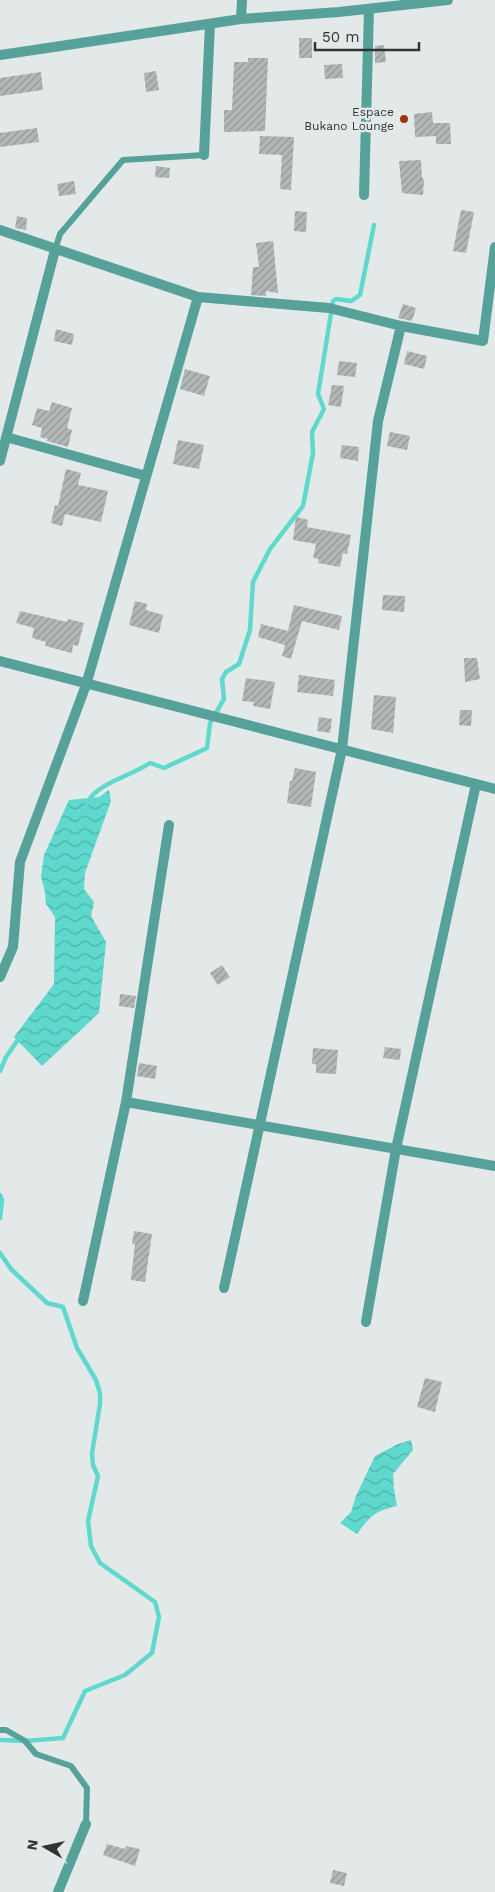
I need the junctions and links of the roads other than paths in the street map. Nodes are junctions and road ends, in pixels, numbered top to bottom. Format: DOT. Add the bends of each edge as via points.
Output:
graph roads {
  1 [pos="242,0"];
  2 [pos="448,0"];
  3 [pos="369,9"];
  4 [pos="241,19"];
  5 [pos="210,24"];
  6 [pos="0,55"];
  7 [pos="204,155"];
  8 [pos="364,195"];
  9 [pos="0,230"];
  10 [pos="495,247"];
  11 [pos="56,250"];
  12 [pos="198,297"];
  13 [pos="491,315"];
  14 [pos="401,326"];
  15 [pos="6,437"];
  16 [pos="0,461"];
  17 [pos="146,476"];
  18 [pos="0,661"];
  19 [pos="86,685"];
  20 [pos="342,749"];
  21 [pos="476,784"];
  22 [pos="495,790"];
  23 [pos="169,825"];
  24 [pos="0,977"];
  25 [pos="126,1102"];
  26 [pos="261,1125"];
  27 [pos="396,1149"];
  28 [pos="495,1166"];
  29 [pos="224,1288"];
  30 [pos="84,1301"];
  31 [pos="366,1322"];
  32 [pos="0,1730"];
  33 [pos="86,1824"];
  34 [pos="58,1892"];
  1 -- 4 [label="street"];
  2 -- 3 [label="street"];
  3 -- 4 [label="street"];
  3 -- 8 [label="street"];
  4 -- 5 [label="street"];
  5 -- 6 [label="street"];
  5 -- 7 [label="street"];
  7 -- 11 [label="lane" via="124,160 60,234"];
  9 -- 11 [label="street"];
  10 -- 13 [label="street"];
  11 -- 12 [label="street"];
  11 -- 15 [label="street"];
  12 -- 14 [label="street" via="332,308"];
  12 -- 17 [label="street"];
  13 -- 14 [label="street" via="483,340"];
  14 -- 20 [label="street" via="378,421"];
  15 -- 16 [label="street"];
  15 -- 17 [label="street"];
  17 -- 19 [label="street"];
  18 -- 19 [label="street"];
  19 -- 20 [label="street"];
  19 -- 24 [label="street" via="20,862 13,946"];
  20 -- 21 [label="street"];
  20 -- 26 [label="street"];
  21 -- 22 [label="street"];
  21 -- 27 [label="street"];
  23 -- 25 [label="street"];
  25 -- 26 [label="street"];
  25 -- 30 [label="street"];
  26 -- 27 [label="street"];
  26 -- 29 [label="street"];
  27 -- 28 [label="street"];
  27 -- 31 [label="street"];
  32 -- 33 [label="lane" via="25,1741 36,1754 71,1766 87,1788"];
  33 -- 34 [label="street"];
}
